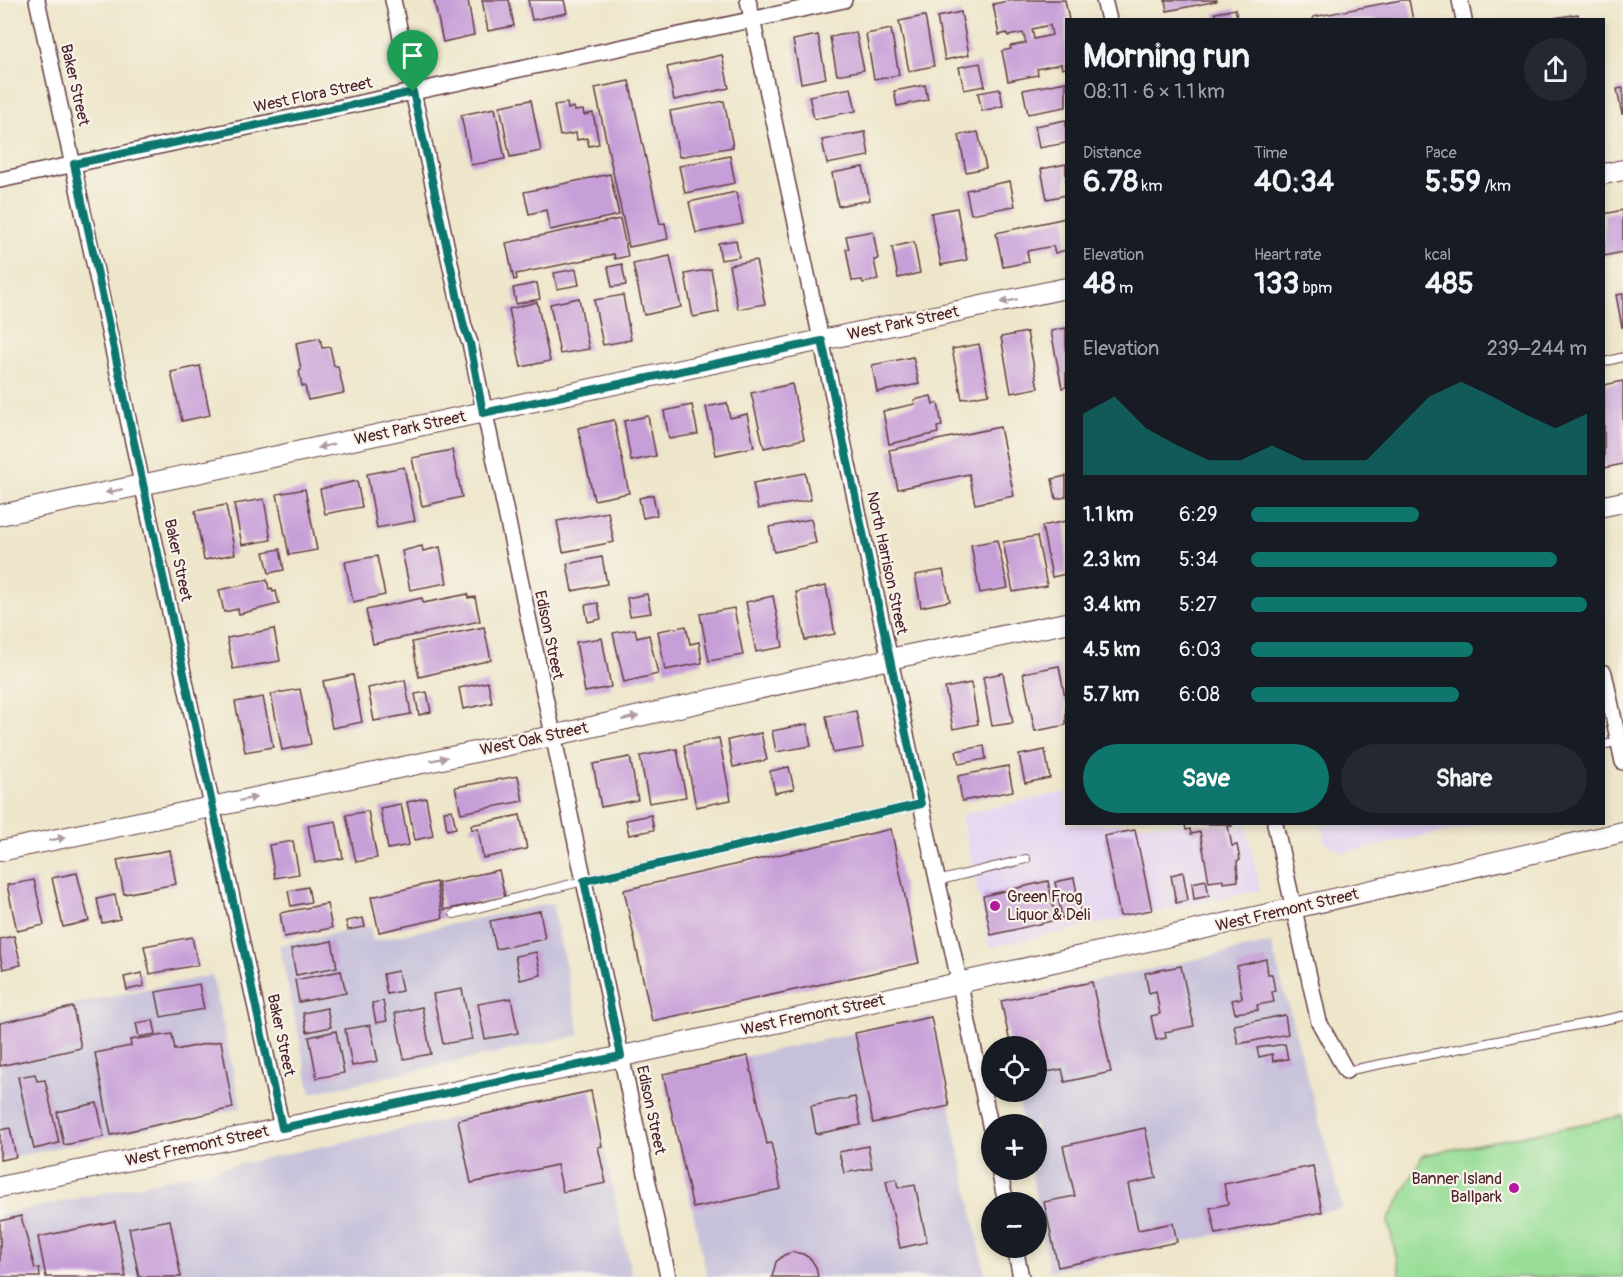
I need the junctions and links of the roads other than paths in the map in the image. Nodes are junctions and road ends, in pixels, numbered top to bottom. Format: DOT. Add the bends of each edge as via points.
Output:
graph roads {
  1 [pos="37,0"];
  2 [pos="393,0"];
  3 [pos="748,0"];
  4 [pos="844,0"];
  5 [pos="1104,0"];
  6 [pos="1460,0"];
  7 [pos="1108,18"];
  8 [pos="1464,18"];
  9 [pos="753,20"];
  10 [pos="413,92"];
  11 [pos="74,164"];
  12 [pos="1623,170"];
  13 [pos="1605,174"];
  14 [pos="0,180"];
  15 [pos="1065,288"];
  16 [pos="822,341"];
  17 [pos="1623,357"];
  18 [pos="1605,362"];
  19 [pos="483,413"];
  20 [pos="143,485"];
  21 [pos="1623,502"];
  22 [pos="1605,506"];
  23 [pos="0,515"];
  24 [pos="1065,623"];
  25 [pos="889,659"];
  26 [pos="1605,679"];
  27 [pos="552,736"];
  28 [pos="1615,738"];
  29 [pos="1623,762"];
  30 [pos="921,804"];
  31 [pos="213,806"];
  32 [pos="1275,825"];
  33 [pos="1623,832"];
  34 [pos="0,851"];
  35 [pos="1026,859"];
  36 [pos="938,880"];
  37 [pos="584,881"];
  38 [pos="1295,909"];
  39 [pos="454,914"];
  40 [pos="960,983"];
  41 [pos="1623,1016"];
  42 [pos="621,1056"];
  43 [pos="1346,1071"];
  44 [pos="988,1114"];
  45 [pos="282,1128"];
  46 [pos="0,1187"];
  47 [pos="1017,1258"];
  48 [pos="668,1277"];
  49 [pos="1021,1277"];
  1 -- 11 [label="street, Baker Street"];
  2 -- 10 [label="street, Edison Street"];
  3 -- 9 [label="street, North Harrison Street"];
  4 -- 9 [label="street, West Flora Street"];
  5 -- 7 [label="street"];
  6 -- 8 [label="street"];
  9 -- 10 [label="street, West Flora Street"];
  9 -- 16 [label="street, North Harrison Street"];
  10 -- 11 [label="street, West Flora Street"];
  10 -- 19 [label="street, Edison Street"];
  11 -- 14 [label="street, West Flora Street"];
  11 -- 20 [label="street, Baker Street"];
  12 -- 13 [label="street"];
  15 -- 16 [label="street, West Park Street, one-way"];
  16 -- 19 [label="street, West Park Street"];
  16 -- 25 [label="street, North Harrison Street"];
  17 -- 18 [label="lane"];
  19 -- 20 [label="street, West Park Street, one-way"];
  19 -- 27 [label="street, Edison Street"];
  20 -- 23 [label="street, West Park Street, one-way"];
  20 -- 31 [label="street, Baker Street"];
  21 -- 22 [label="street"];
  24 -- 25 [label="street, West Oak Street"];
  27 -- 25 [label="street, West Oak Street, one-way"];
  25 -- 30 [label="street, North Harrison Street"];
  26 -- 28 [label="street"];
  31 -- 27 [label="street, West Oak Street, one-way"];
  27 -- 37 [label="street, Edison Street"];
  28 -- 29 [label="street"];
  30 -- 36 [label="street, North Harrison Street"];
  30 -- 37 [label="lane"];
  34 -- 31 [label="street, West Oak Street, one-way"];
  31 -- 45 [label="street, Baker Street"];
  32 -- 38 [label="street"];
  33 -- 38 [label="street, West Fremont Street"];
  35 -- 36 [label="lane"];
  36 -- 40 [label="street, North Harrison Street"];
  37 -- 39 [label="lane"];
  37 -- 42 [label="street, Edison Street"];
  38 -- 40 [label="street, West Fremont Street"];
  38 -- 43 [label="street" via="1319,1022"];
  40 -- 42 [label="street, West Fremont Street"];
  40 -- 44 [label="street, North Harrison Street"];
  41 -- 43 [label="lane"];
  42 -- 45 [label="street, West Fremont Street"];
  42 -- 48 [label="street, Edison Street"];
  45 -- 46 [label="street, West Fremont Street"];
  47 -- 49 [label="street"];
}
